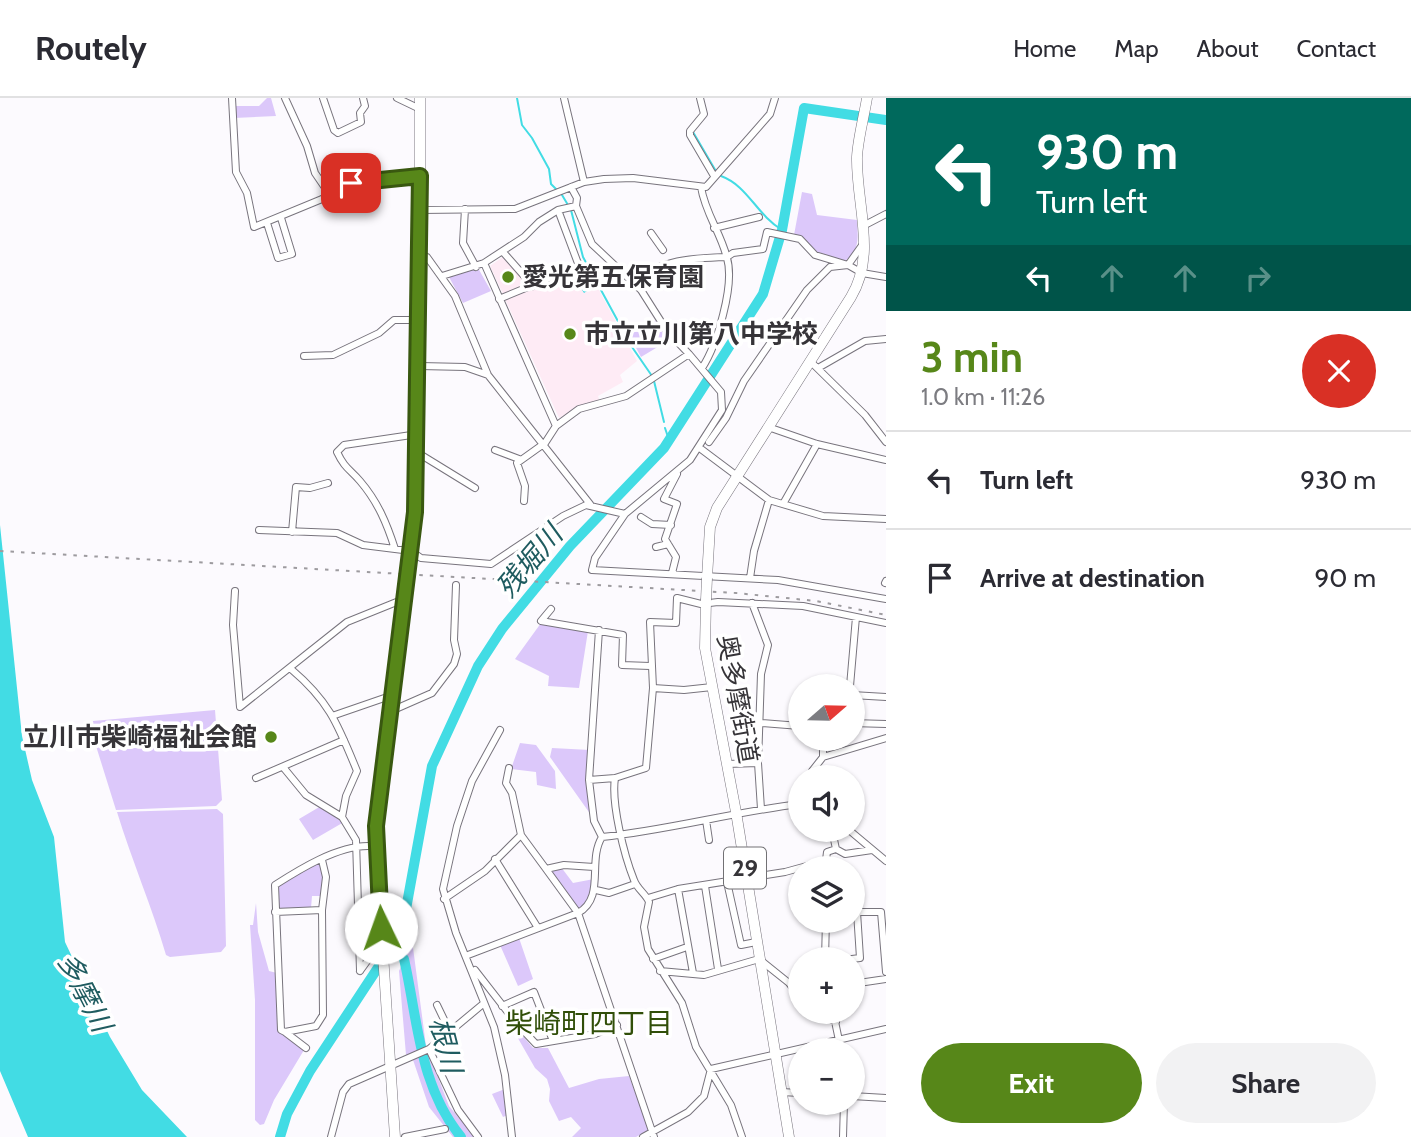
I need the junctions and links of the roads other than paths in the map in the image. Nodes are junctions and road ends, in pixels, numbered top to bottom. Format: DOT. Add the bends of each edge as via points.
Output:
graph roads {
  1 [pos="232,98"];
  2 [pos="285,98"];
  3 [pos="323,98"];
  4 [pos="363,98"];
  5 [pos="397,98"];
  6 [pos="564,98"];
  7 [pos="700,98"];
  8 [pos="775,98"];
  9 [pos="867,98"];
  10 [pos="420,104"];
  11 [pos="716,173"];
  12 [pos="420,176"];
  13 [pos="584,182"];
  14 [pos="571,187"];
  15 [pos="701,187"];
  16 [pos="330,195"];
  17 [pos="572,207"];
  18 [pos="465,209"];
  19 [pos="420,210"];
  20 [pos="558,210"];
  21 [pos="886,214"];
  22 [pos="759,217"];
  23 [pos="281,218"];
  24 [pos="267,223"];
  25 [pos="863,226"];
  26 [pos="714,228"];
  27 [pos="651,233"];
  28 [pos="864,243"];
  29 [pos="663,250"];
  30 [pos="503,251"];
  31 [pos="419,254"];
  32 [pos="727,257"];
  33 [pos="484,263"];
  34 [pos="848,265"];
  35 [pos="476,267"];
  36 [pos="862,273"];
  37 [pos="442,276"];
  38 [pos="886,277"];
  39 [pos="634,283"];
  40 [pos="533,286"];
  41 [pos="499,299"];
  42 [pos="420,320"];
  43 [pos="886,339"];
  44 [pos="689,354"];
  45 [pos="304,356"];
  46 [pos="814,365"];
  47 [pos="419,366"];
  48 [pos="703,368"];
  49 [pos="488,375"];
  50 [pos="556,426"];
  51 [pos="768,426"];
  52 [pos="418,435"];
  53 [pos="886,442"];
  54 [pos="545,443"];
  55 [pos="817,443"];
  56 [pos="699,449"];
  57 [pos="495,450"];
  58 [pos="418,453"];
  59 [pos="519,459"];
  60 [pos="690,460"];
  61 [pos="886,460"];
  62 [pos="736,476"];
  63 [pos="328,484"];
  64 [pos="475,488"];
  65 [pos="769,500"];
  66 [pos="524,501"];
  67 [pos="591,504"];
  68 [pos="783,504"];
  69 [pos="622,513"];
  70 [pos="641,517"];
  71 [pos="886,519"];
  72 [pos="671,525"];
  73 [pos="259,530"];
  74 [pos="292,531"];
  75 [pos="668,544"];
  76 [pos="656,547"];
  77 [pos="395,549"];
  78 [pos="411,551"];
  79 [pos="672,573"];
  80 [pos="708,577"];
  81 [pos="750,578"];
  82 [pos="456,585"];
  83 [pos="235,591"];
  84 [pos="404,599"];
  85 [pos="886,599"];
  86 [pos="706,601"];
  87 [pos="752,603"];
  88 [pos="551,609"];
  89 [pos="856,617"];
  90 [pos="886,623"];
  91 [pos="599,630"];
  92 [pos="650,666"];
  93 [pos="291,669"];
  94 [pos="851,674"];
  95 [pos="712,687"];
  96 [pos="653,688"];
  97 [pos="393,695"];
  98 [pos="865,696"];
  99 [pos="886,697"];
  100 [pos="391,711"];
  101 [pos="335,715"];
  102 [pos="761,723"];
  103 [pos="865,723"];
  104 [pos="886,724"];
  105 [pos="788,725"];
  106 [pos="500,730"];
  107 [pos="886,738"];
  108 [pos="344,740"];
  109 [pos="823,751"];
  110 [pos="823,757"];
  111 [pos="758,763"];
  112 [pos="727,764"];
  113 [pos="817,765"];
  114 [pos="283,766"];
  115 [pos="509,768"];
  116 [pos="256,778"];
  117 [pos="615,778"];
  118 [pos="589,780"];
  119 [pos="788,806"];
  120 [pos="761,809"];
  121 [pos="736,812"];
  122 [pos="342,817"];
  123 [pos="706,820"];
  124 [pos="520,835"];
  125 [pos="622,835"];
  126 [pos="603,838"];
  127 [pos="709,840"];
  128 [pos="835,842"];
  129 [pos="863,842"];
  130 [pos="356,846"];
  131 [pos="368,846"];
  132 [pos="836,849"];
  133 [pos="872,850"];
  134 [pos="826,856"];
  135 [pos="495,859"];
  136 [pos="321,860"];
  137 [pos="886,861"];
  138 [pos="594,867"];
  139 [pos="547,869"];
  140 [pos="788,871"];
  141 [pos="746,877"];
  142 [pos="727,882"];
  143 [pos="635,884"];
  144 [pos="705,886"];
  145 [pos="678,889"];
  146 [pos="596,890"];
  147 [pos="648,898"];
  148 [pos="444,899"];
  149 [pos="322,910"];
  150 [pos="275,912"];
  151 [pos="578,913"];
  152 [pos="884,926"];
  153 [pos="538,928"];
  154 [pos="381,942"];
  155 [pos="756,942"];
  156 [pos="687,947"];
  157 [pos="859,947"];
  158 [pos="468,957"];
  159 [pos="653,959"];
  160 [pos="759,959"];
  161 [pos="718,969"];
  162 [pos="660,971"];
  163 [pos="886,972"];
  164 [pos="693,973"];
  165 [pos="886,979"];
  166 [pos="788,982"];
  167 [pos="865,982"];
  168 [pos="483,1003"];
  169 [pos="437,1005"];
  170 [pos="502,1006"];
  171 [pos="617,1025"];
  172 [pos="886,1029"];
  173 [pos="285,1032"];
  174 [pos="450,1032"];
  175 [pos="848,1038"];
  176 [pos="553,1041"];
  177 [pos="306,1048"];
  178 [pos="429,1049"];
  179 [pos="788,1051"];
  180 [pos="775,1054"];
  181 [pos="388,1067"];
  182 [pos="711,1069"];
  183 [pos="781,1092"];
  184 [pos="788,1092"];
  185 [pos="865,1097"];
  186 [pos="886,1098"];
  187 [pos="844,1115"];
  188 [pos="445,1129"];
  189 [pos="654,1135"];
  190 [pos="331,1137"];
  191 [pos="395,1137"];
  192 [pos="405,1137"];
  193 [pos="478,1137"];
  194 [pos="512,1137"];
  195 [pos="643,1137"];
  196 [pos="742,1137"];
  197 [pos="789,1137"];
  198 [pos="843,1137"];
  1 -- 24 [label="street" via="236,172 247,193 254,227"];
  2 -- 16 [label="street" via="315,173"];
  3 -- 4 [label="street" via="338,132 361,122"];
  5 -- 10 [label="street"];
  6 -- 13 [label="street"];
  7 -- 11 [label="street" via="704,114 690,135"];
  8 -- 11 [label="street" via="770,114"];
  9 -- 25 [label="main road, 奥多摩街道 / 29" via="857,159"];
  10 -- 12 [label="main road"];
  11 -- 15 [label="street" via="709,185"];
  12 -- 16 [label="street" via="357,181"];
  12 -- 19 [label="main road"];
  13 -- 14 [label="street"];
  13 -- 15 [label="street" via="633,178"];
  14 -- 17 [label="street" via="577,198"];
  14 -- 18 [label="street" via="515,209"];
  15 -- 26 [label="street"];
  16 -- 23 [label="street"];
  17 -- 20 [label="street"];
  17 -- 39 [label="street" via="592,244"];
  18 -- 19 [label="street"];
  18 -- 35 [label="street" via="463,243"];
  19 -- 31 [label="main road"];
  20 -- 30 [label="street"];
  20 -- 40 [label="street" via="582,264"];
  21 -- 25 [label="street"];
  22 -- 26 [label="street"];
  23 -- 24 [label="street"];
  23 -- 24 [label="street" via="292,254 278,258"];
  25 -- 28 [label="main road, 奥多摩街道 / 29"];
  26 -- 32 [label="street"];
  27 -- 29 [label="street"];
  28 -- 34 [label="street"];
  28 -- 36 [label="main road, 奥多摩街道 / 29"];
  30 -- 33 [label="street"];
  30 -- 40 [label="street"];
  31 -- 37 [label="street"];
  31 -- 42 [label="main road"];
  32 -- 34 [label="street" via="763,249 767,232 800,239 816,255"];
  32 -- 39 [label="street" via="683,259 650,270"];
  32 -- 48 [label="street" via="730,286 715,347"];
  33 -- 35 [label="street"];
  33 -- 41 [label="street"];
  34 -- 36 [label="street"];
  34 -- 56 [label="street" via="830,267 807,290 744,381 726,418 706,447"];
  35 -- 37 [label="street"];
  36 -- 38 [label="street"];
  36 -- 46 [label="main road, 奥多摩街道 / 29"];
  37 -- 49 [label="street" via="458,301"];
  39 -- 44 [label="street"];
  40 -- 41 [label="street"];
  41 -- 50 [label="street"];
  42 -- 45 [label="street" via="394,320 379,333 333,355"];
  42 -- 47 [label="main road"];
  43 -- 46 [label="street" via="865,341"];
  44 -- 48 [label="street"];
  44 -- 50 [label="street" via="626,396 579,409"];
  46 -- 51 [label="main road, 奥多摩街道 / 29"];
  46 -- 53 [label="street"];
  47 -- 49 [label="street" via="465,368"];
  47 -- 52 [label="main road"];
  48 -- 56 [label="street" via="723,396 722,410"];
  49 -- 54 [label="street"];
  50 -- 54 [label="street"];
  51 -- 55 [label="street"];
  51 -- 62 [label="main road, 奥多摩街道 / 29"];
  52 -- 58 [label="main road"];
  52 -- 77 [label="street" via="344,444 337,452 346,470 359,479 384,515"];
  54 -- 59 [label="street"];
  54 -- 67 [label="street"];
  55 -- 61 [label="street"];
  55 -- 68 [label="street"];
  56 -- 60 [label="street"];
  56 -- 62 [label="street"];
  57 -- 59 [label="street"];
  58 -- 64 [label="street"];
  58 -- 78 [label="main road"];
  59 -- 66 [label="street"];
  60 -- 69 [label="street"];
  60 -- 72 [label="street" via="664,499 677,504"];
  62 -- 65 [label="street"];
  62 -- 80 [label="main road, 奥多摩街道 / 29" via="714,513"];
  63 -- 74 [label="street" via="296,487"];
  65 -- 68 [label="street"];
  65 -- 81 [label="street"];
  67 -- 69 [label="street"];
  67 -- 78 [label="street" via="563,516 491,564 436,561"];
  68 -- 71 [label="street" via="823,516"];
  69 -- 79 [label="street" via="594,558 592,570"];
  70 -- 72 [label="street" via="652,524"];
  72 -- 75 [label="street" via="665,539"];
  73 -- 74 [label="street"];
  74 -- 77 [label="street" via="337,533 363,545"];
  75 -- 76 [label="street"];
  75 -- 79 [label="street" via="676,557"];
  77 -- 78 [label="street"];
  78 -- 84 [label="main road"];
  79 -- 80 [label="street"];
  80 -- 81 [label="street"];
  80 -- 86 [label="main road, 奥多摩街道 / 29, bridge"];
  81 -- 85 [label="street"];
  82 -- 100 [label="street" via="454,664 432,693"];
  83 -- 93 [label="street" via="240,707"];
  84 -- 93 [label="street" via="347,622"];
  84 -- 97 [label="main road"];
  86 -- 87 [label="street"];
  86 -- 92 [label="street" via="677,598 676,623 650,622"];
  86 -- 95 [label="main road, 奥多摩街道 / 29" via="704,640"];
  87 -- 89 [label="street" via="803,606"];
  87 -- 102 [label="street" via="768,645 761,674"];
  88 -- 91 [label="street" via="541,621"];
  89 -- 90 [label="street"];
  89 -- 94 [label="street"];
  91 -- 92 [label="street" via="623,635 622,665"];
  91 -- 118 [label="street"];
  92 -- 96 [label="street"];
  93 -- 101 [label="street"];
  95 -- 96 [label="street"];
  95 -- 112 [label="main road, 奥多摩街道 / 29"];
  96 -- 117 [label="street" via="646,768"];
  97 -- 100 [label="main road"];
  97 -- 101 [label="street"];
  98 -- 99 [label="street"];
  100 -- 154 [label="main road" via="376,826"];
  101 -- 108 [label="street"];
  102 -- 105 [label="street"];
  102 -- 111 [label="street"];
  103 -- 104 [label="street"];
  106 -- 148 [label="street" via="468,794 444,882"];
  107 -- 110 [label="street"];
  108 -- 114 [label="street"];
  108 -- 122 [label="street" via="357,771 345,796"];
  109 -- 110 [label="street"];
  110 -- 113 [label="street"];
  111 -- 112 [label="street"];
  111 -- 120 [label="street"];
  112 -- 121 [label="main road, 奥多摩街道 / 29"];
  114 -- 116 [label="street"];
  114 -- 122 [label="street" via="306,795"];
  115 -- 124 [label="street" via="506,783"];
  117 -- 118 [label="street"];
  117 -- 125 [label="street" via="612,800"];
  118 -- 126 [label="street" via="594,821"];
  119 -- 120 [label="street"];
  120 -- 121 [label="street"];
  121 -- 123 [label="street"];
  121 -- 141 [label="main road, 奥多摩街道 / 29"];
  122 -- 130 [label="street"];
  123 -- 125 [label="street"];
  123 -- 127 [label="street"];
  124 -- 135 [label="street"];
  124 -- 139 [label="street"];
  125 -- 126 [label="street"];
  125 -- 143 [label="street"];
  126 -- 138 [label="street" via="596,847"];
  128 -- 132 [label="street"];
  129 -- 133 [label="street"];
  130 -- 131 [label="street"];
  130 -- 136 [label="street"];
  130 -- 154 [label="street" via="360,971"];
  132 -- 133 [label="street" via="845,854"];
  132 -- 134 [label="street"];
  133 -- 137 [label="street"];
  135 -- 148 [label="street"];
  135 -- 153 [label="street"];
  136 -- 149 [label="street" via="326,877"];
  136 -- 150 [label="street" via="275,886"];
  138 -- 139 [label="street"];
  138 -- 146 [label="street"];
  139 -- 151 [label="street"];
  140 -- 141 [label="street"];
  141 -- 142 [label="street"];
  141 -- 155 [label="main road, 奥多摩街道 / 29"];
  142 -- 144 [label="street"];
  142 -- 155 [label="street" via="741,945"];
  143 -- 146 [label="street" via="609,893"];
  143 -- 147 [label="street"];
  144 -- 145 [label="street"];
  144 -- 161 [label="street"];
  145 -- 147 [label="street"];
  145 -- 156 [label="street"];
  146 -- 151 [label="street"];
  147 -- 159 [label="street" via="644,934"];
  148 -- 158 [label="street"];
  149 -- 150 [label="street"];
  149 -- 173 [label="street" via="323,1015 316,1026"];
  150 -- 173 [label="street" via="281,1030"];
  151 -- 153 [label="street"];
  151 -- 171 [label="street"];
  152 -- 157 [label="street" via="881,912 857,912"];
  152 -- 163 [label="street"];
  153 -- 158 [label="street"];
  154 -- 181 [label="main road"];
  155 -- 160 [label="main road, 奥多摩街道 / 29"];
  156 -- 159 [label="street"];
  156 -- 164 [label="street"];
  158 -- 168 [label="street"];
  158 -- 170 [label="street"];
  159 -- 162 [label="street"];
  160 -- 161 [label="street"];
  160 -- 166 [label="street"];
  160 -- 180 [label="main road, 奥多摩街道 / 29"];
  161 -- 164 [label="street" via="704,975"];
  162 -- 164 [label="street"];
  162 -- 182 [label="street" via="682,1003 696,1047"];
  165 -- 167 [label="street"];
  168 -- 174 [label="street"];
  168 -- 194 [label="street" via="503,1065"];
  169 -- 174 [label="street"];
  170 -- 176 [label="street" via="536,1044"];
  170 -- 176 [label="street" via="534,992"];
  171 -- 176 [label="street"];
  171 -- 189 [label="street"];
  172 -- 175 [label="street"];
  173 -- 177 [label="street"];
  174 -- 178 [label="street"];
  178 -- 181 [label="street"];
  178 -- 193 [label="street" via="458,1110"];
  179 -- 180 [label="street"];
  180 -- 182 [label="street"];
  180 -- 183 [label="main road, 奥多摩街道 / 29"];
  181 -- 190 [label="street" via="345,1088"];
  181 -- 191 [label="main road"];
  182 -- 189 [label="street" via="704,1096"];
  182 -- 196 [label="street" via="735,1113"];
  183 -- 184 [label="street"];
  183 -- 197 [label="main road, 奥多摩街道 / 29"];
  185 -- 186 [label="street"];
  187 -- 198 [label="street"];
  188 -- 192 [label="street"];
  189 -- 195 [label="street"];
}
